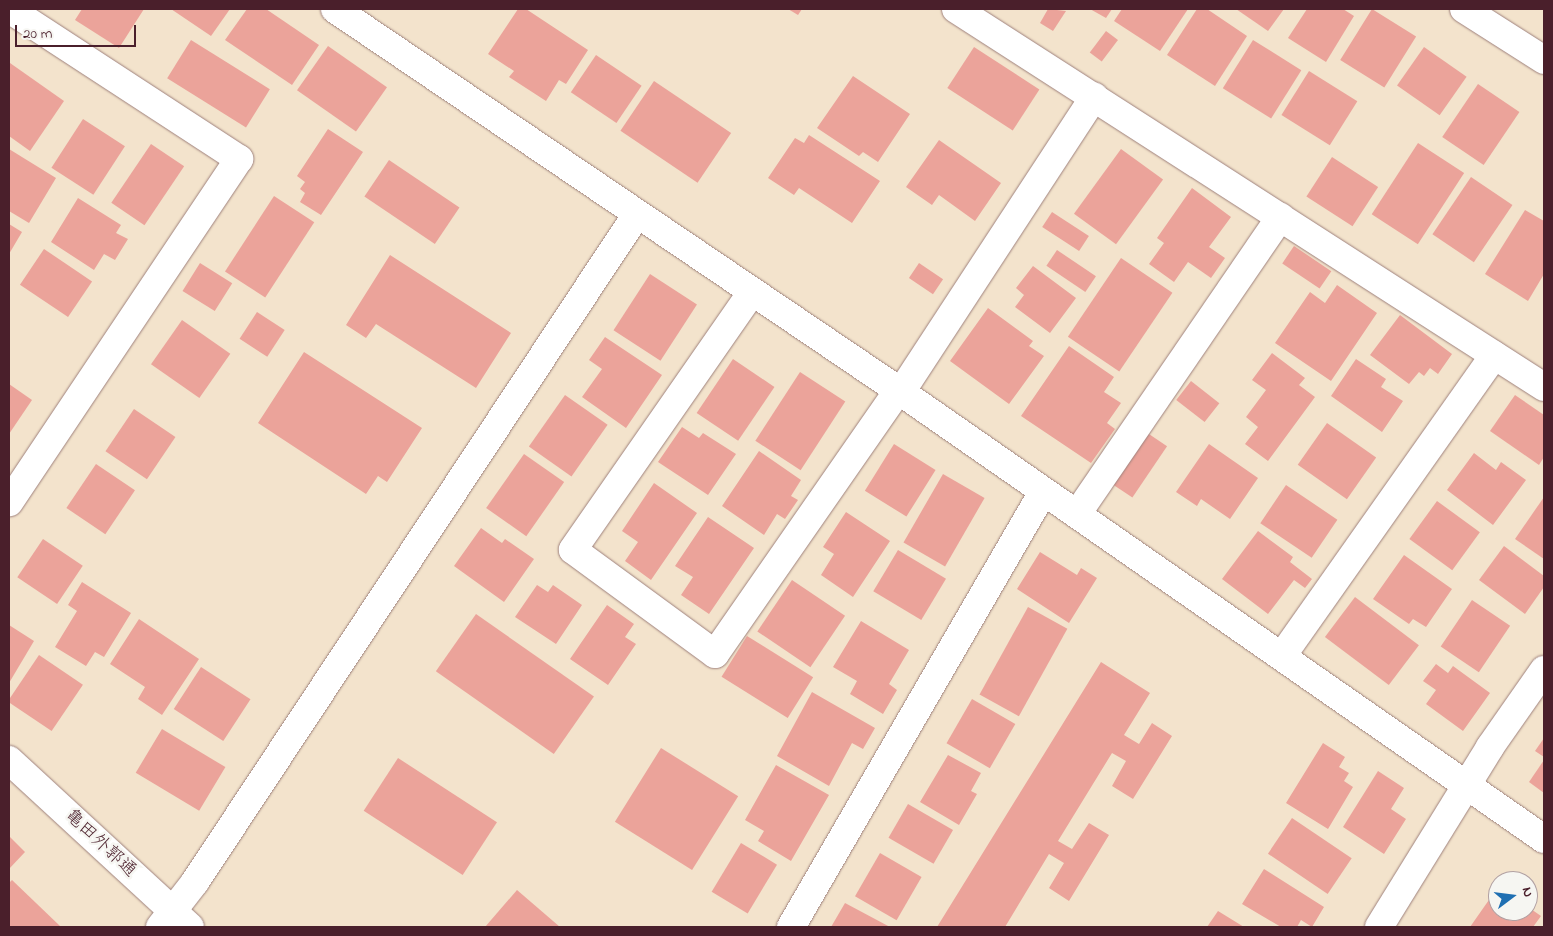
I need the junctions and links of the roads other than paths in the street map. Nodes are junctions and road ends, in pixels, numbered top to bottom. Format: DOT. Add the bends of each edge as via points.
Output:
graph roads {
  1 [pos="9,9"];
  2 [pos="335,9"];
  3 [pos="956,9"];
  4 [pos="1464,9"];
  5 [pos="1495,17"];
  6 [pos="1544,60"];
  7 [pos="1094,97"];
  8 [pos="637,214"];
  9 [pos="1280,217"];
  10 [pos="752,292"];
  11 [pos="1494,355"];
  12 [pos="1544,387"];
  13 [pos="900,392"];
  14 [pos="1043,492"];
  15 [pos="9,502"];
  16 [pos="1077,514"];
  17 [pos="1282,656"];
  18 [pos="1544,670"];
  19 [pos="9,760"];
  20 [pos="1466,787"];
  21 [pos="1544,839"];
  22 [pos="175,922"];
  23 [pos="791,927"];
  24 [pos="1379,927"];
  1 -- 15 [label="street" via="239,159"];
  2 -- 8 [label="street"];
  3 -- 7 [label="street"];
  4 -- 5 [label="street"];
  5 -- 6 [label="street"];
  7 -- 9 [label="street"];
  7 -- 13 [label="street"];
  8 -- 10 [label="street"];
  8 -- 22 [label="street"];
  9 -- 11 [label="street"];
  9 -- 16 [label="street"];
  10 -- 13 [label="street"];
  10 -- 13 [label="street" via="573,550 715,654"];
  11 -- 12 [label="street"];
  11 -- 17 [label="street"];
  13 -- 14 [label="street"];
  14 -- 16 [label="street"];
  14 -- 23 [label="street"];
  16 -- 17 [label="street"];
  17 -- 20 [label="street"];
  18 -- 20 [label="street" via="1490,746"];
  19 -- 22 [label="street, 亀田外郭通"];
  20 -- 21 [label="street"];
  20 -- 24 [label="street"];
}
